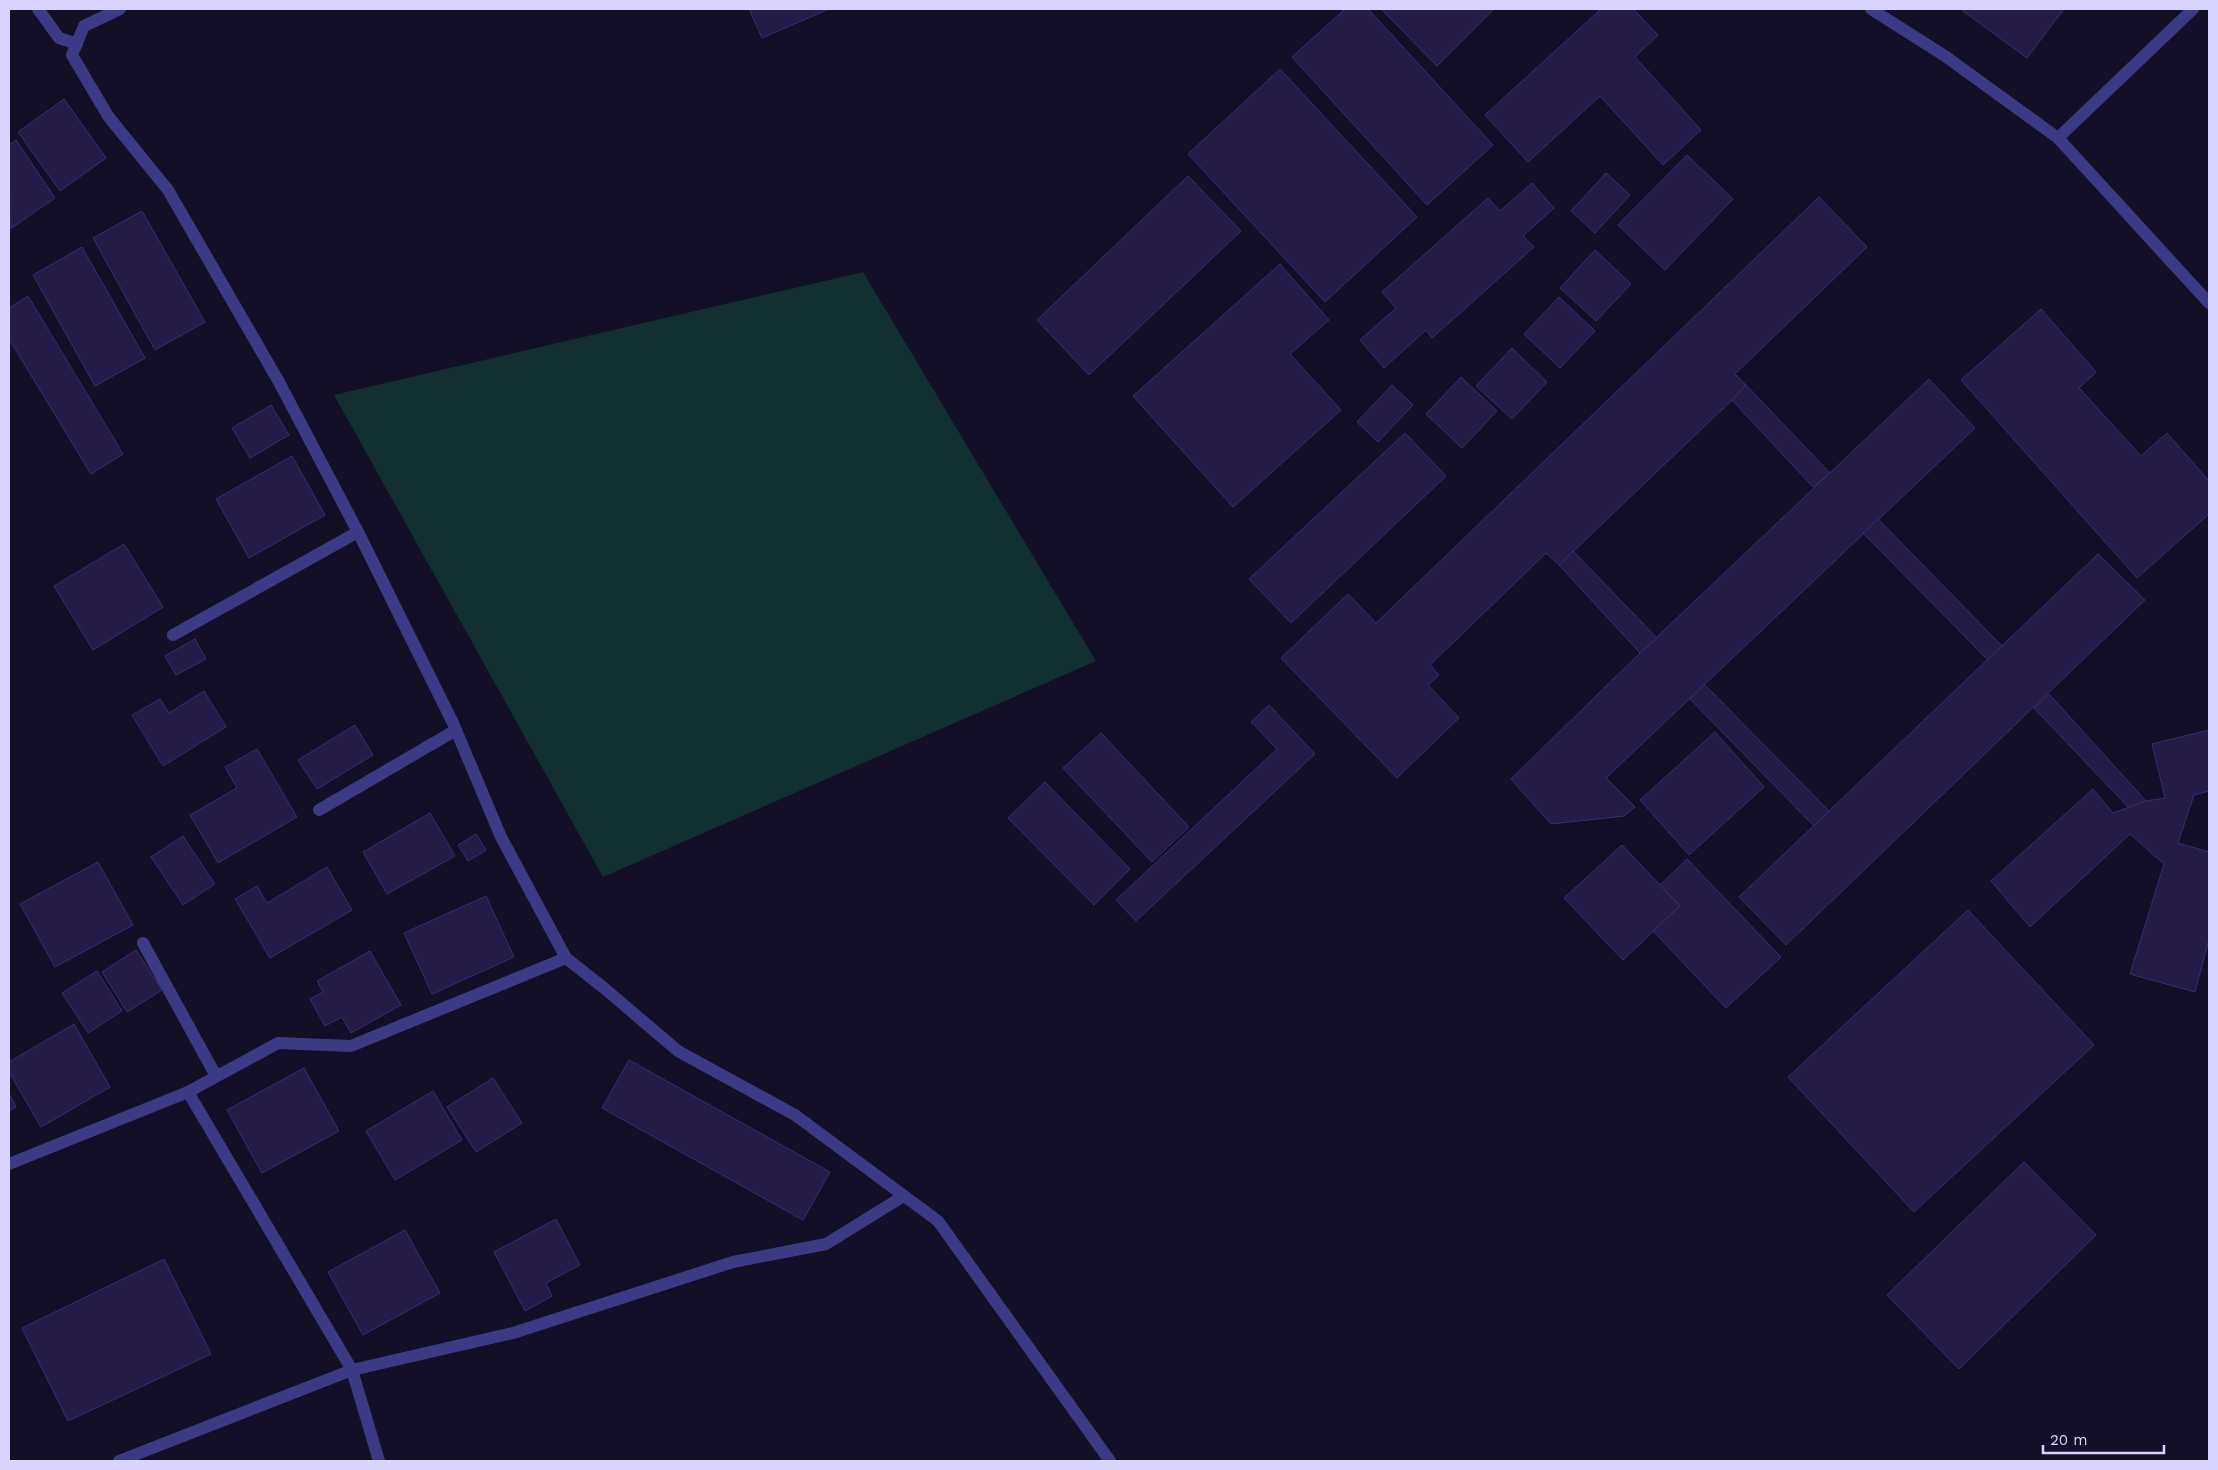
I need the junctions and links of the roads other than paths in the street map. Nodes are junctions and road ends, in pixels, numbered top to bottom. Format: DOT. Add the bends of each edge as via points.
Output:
graph roads {
  1 [pos="38,9"];
  2 [pos="120,9"];
  3 [pos="1871,9"];
  4 [pos="2194,9"];
  5 [pos="77,44"];
  6 [pos="2058,138"];
  7 [pos="2209,303"];
  8 [pos="358,532"];
  9 [pos="173,635"];
  10 [pos="456,730"];
  11 [pos="319,810"];
  12 [pos="143,943"];
  13 [pos="566,958"];
  14 [pos="216,1076"];
  15 [pos="188,1092"];
  16 [pos="9,1164"];
  17 [pos="902,1197"];
  18 [pos="352,1370"];
  19 [pos="119,1461"];
  20 [pos="379,1461"];
  21 [pos="1110,1461"];
  1 -- 5 [label="street" via="59,38"];
  2 -- 5 [label="street" via="84,26"];
  3 -- 6 [label="street" via="1945,56"];
  4 -- 6 [label="street"];
  5 -- 8 [label="street" via="72,56 108,116 168,190 280,382"];
  6 -- 7 [label="street"];
  8 -- 9 [label="street"];
  8 -- 10 [label="street"];
  10 -- 11 [label="street"];
  10 -- 13 [label="street" via="502,837"];
  12 -- 14 [label="street"];
  13 -- 14 [label="street" via="351,1046 278,1043"];
  13 -- 17 [label="street" via="678,1051 795,1116"];
  14 -- 15 [label="street"];
  15 -- 16 [label="street"];
  15 -- 18 [label="street"];
  17 -- 18 [label="street" via="826,1244 734,1262 514,1334"];
  17 -- 21 [label="street" via="938,1221"];
  18 -- 19 [label="street"];
  18 -- 20 [label="street"];
}
